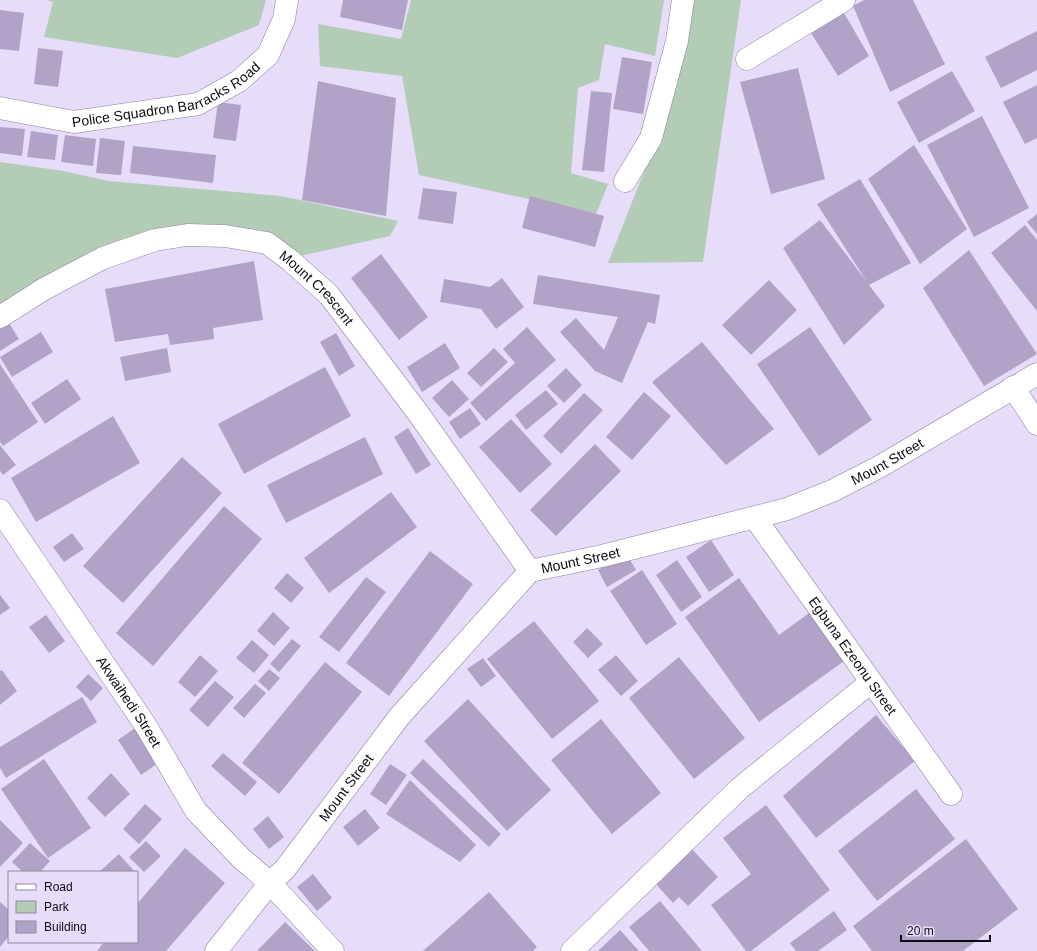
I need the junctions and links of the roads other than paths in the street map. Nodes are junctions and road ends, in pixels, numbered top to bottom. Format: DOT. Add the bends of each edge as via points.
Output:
graph roads {
  1 [pos="287,0"];
  2 [pos="683,0"];
  3 [pos="844,0"];
  4 [pos="747,59"];
  5 [pos="0,108"];
  6 [pos="625,181"];
  7 [pos="0,317"];
  8 [pos="1037,374"];
  9 [pos="1013,387"];
  10 [pos="1037,424"];
  11 [pos="0,510"];
  12 [pos="755,518"];
  13 [pos="530,571"];
  14 [pos="871,682"];
  15 [pos="951,794"];
  16 [pos="270,883"];
  17 [pos="216,951"];
  18 [pos="333,951"];
  19 [pos="572,951"];
  1 -- 5 [label="street, Police Squadron Barracks Road" via="284,18 268,55 239,81 198,104 74,122"];
  2 -- 6 [label="street" via="677,40 651,138"];
  3 -- 4 [label="street"];
  7 -- 13 [label="street, Mount Crescent" via="44,289 102,258 155,240 187,235 225,236 267,243 292,260 329,295 418,413"];
  8 -- 9 [label="street, Mount Street"];
  9 -- 10 [label="street"];
  9 -- 12 [label="street, Mount Street" via="880,467 813,499"];
  11 -- 16 [label="street, Akwaihedi Street" via="146,726 196,811 241,858"];
  12 -- 13 [label="street, Mount Street"];
  12 -- 14 [label="street, Egbuna Ezeonu Street"];
  13 -- 16 [label="street, Mount Street" via="399,717 294,857"];
  14 -- 15 [label="street, Egbuna Ezeonu Street"];
  14 -- 19 [label="street" via="740,788"];
  16 -- 17 [label="street, Mount Street"];
  16 -- 18 [label="street, Akwaihedi Street"];
}
